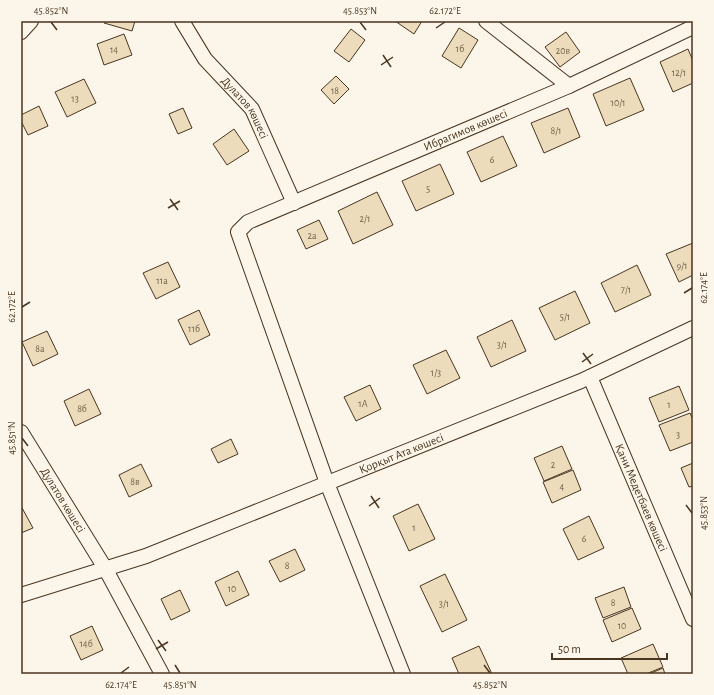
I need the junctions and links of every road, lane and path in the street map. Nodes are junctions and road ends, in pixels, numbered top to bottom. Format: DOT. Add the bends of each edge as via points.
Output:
graph roads {
  1 [pos="31,21"];
  2 [pos="182,21"];
  3 [pos="486,21"];
  4 [pos="693,27"];
  5 [pos="21,32"];
  6 [pos="569,86"];
  7 [pos="294,203"];
  8 [pos="693,328"];
  9 [pos="590,377"];
  10 [pos="21,432"];
  11 [pos="327,483"];
  12 [pos="105,568"];
  13 [pos="21,595"];
  14 [pos="693,619"];
  15 [pos="162,674"];
  16 [pos="403,674"];
  1 -- 5 [label="street"];
  2 -- 7 [label="street, Дулатов көшесі" via="205,59 252,109"];
  3 -- 6 [label="street"];
  4 -- 6 [label="street, Ибрагимов көшесі"];
  6 -- 7 [label="street, Ибрагимов көшесі"];
  7 -- 11 [label="street, Ибрагимов көшесі" via="248,222 238,232"];
  8 -- 9 [label="street, Қорқыт Ата көшесі"];
  9 -- 11 [label="street, Қорқыт Ата көшесі"];
  9 -- 14 [label="street, Қани Медетбаев көшесі"];
  10 -- 12 [label="street, Дулатов көшесі"];
  11 -- 12 [label="street, Қорқыт Ата көшесі" via="146,556"];
  11 -- 16 [label="street"];
  12 -- 13 [label="street, Қорқыт Ата көшесі"];
  12 -- 15 [label="street"];
}
